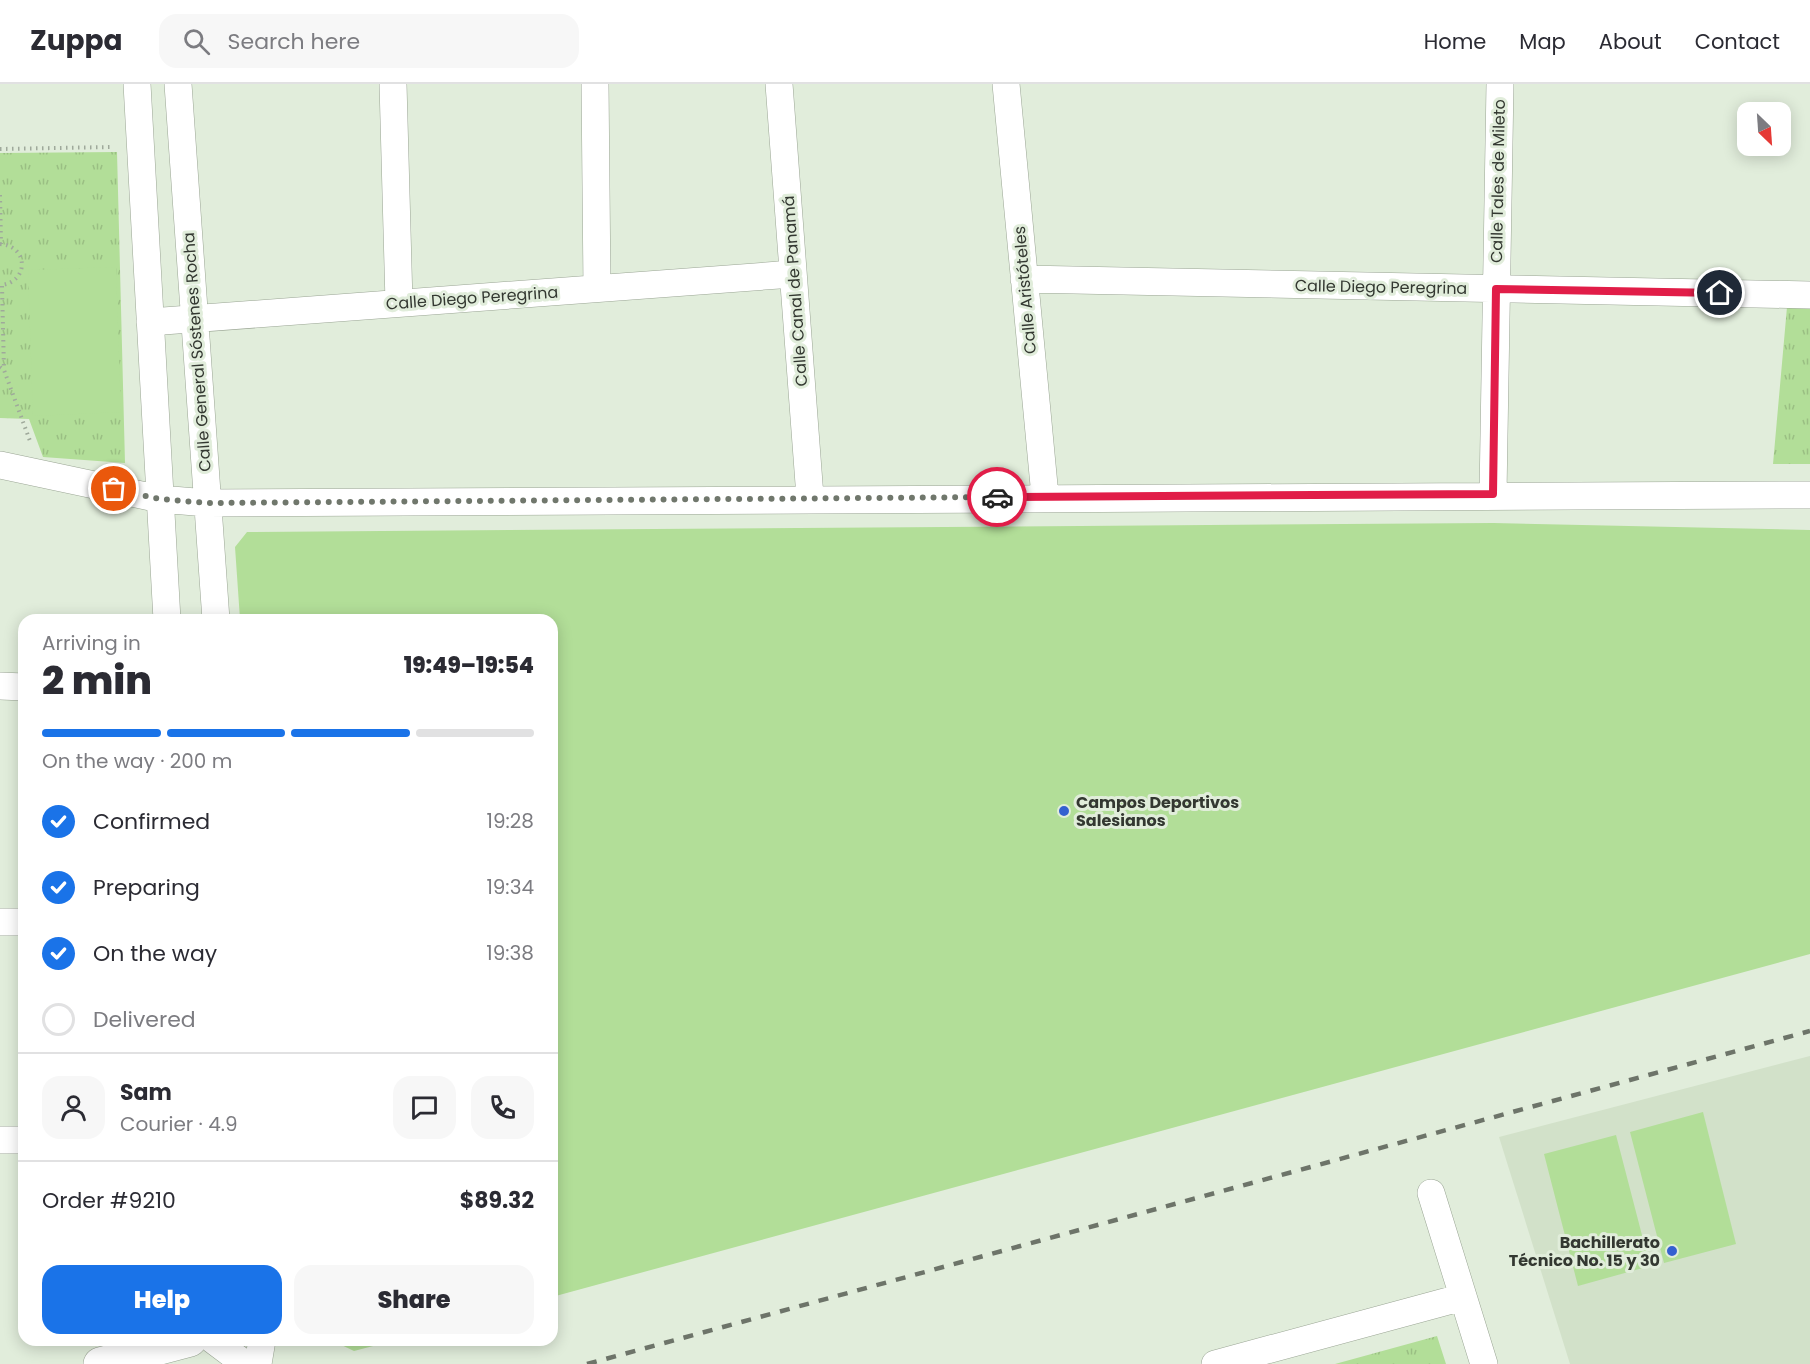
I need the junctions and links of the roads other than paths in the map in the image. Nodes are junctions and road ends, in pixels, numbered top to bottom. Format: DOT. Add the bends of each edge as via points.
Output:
graph roads {
  1 [pos="137,84"];
  2 [pos="178,84"];
  3 [pos="393,84"];
  4 [pos="595,84"];
  5 [pos="779,84"];
  6 [pos="1006,84"];
  7 [pos="1500,84"];
  8 [pos="794,274"];
  9 [pos="1024,279"];
  10 [pos="597,288"];
  11 [pos="1496,289"];
  12 [pos="1810,295"];
  13 [pos="399,303"];
  14 [pos="194,319"];
  15 [pos="150,322"];
  16 [pos="0,465"];
  17 [pos="1493,494"];
  18 [pos="1810,495"];
  19 [pos="1045,496"];
  20 [pos="810,497"];
  21 [pos="160,499"];
  22 [pos="207,503"];
  23 [pos="167,614"];
  24 [pos="216,614"];
  25 [pos="0,686"];
  26 [pos="18,687"];
  27 [pos="0,922"];
  28 [pos="18,922"];
  29 [pos="0,1140"];
  30 [pos="18,1140"];
  31 [pos="1431,1193"];
  32 [pos="1463,1297"];
  33 [pos="168,1346"];
  34 [pos="221,1346"];
  35 [pos="261,1346"];
  36 [pos="100,1364"];
  37 [pos="245,1364"];
  38 [pos="258,1364"];
  39 [pos="1215,1364"];
  40 [pos="1484,1364"];
  1 -- 15 [label="street"];
  2 -- 14 [label="street, Calle General Sóstenes Rocha"];
  3 -- 13 [label="street"];
  4 -- 10 [label="street"];
  5 -- 8 [label="street, Calle Canal de Panamá"];
  6 -- 9 [label="street, Calle Aristóteles"];
  7 -- 11 [label="street, Calle Tales de Mileto"];
  8 -- 10 [label="street, Calle Diego Peregrina"];
  8 -- 20 [label="street, Calle Canal de Panamá"];
  9 -- 11 [label="street, Calle Diego Peregrina"];
  9 -- 19 [label="street, Calle Aristóteles"];
  10 -- 13 [label="street, Calle Diego Peregrina"];
  11 -- 12 [label="street, Calle Diego Peregrina"];
  11 -- 17 [label="street, Calle Tales de Mileto"];
  13 -- 14 [label="street, Calle Diego Peregrina"];
  14 -- 15 [label="street, Calle Diego Peregrina"];
  14 -- 22 [label="street, Calle General Sóstenes Rocha"];
  15 -- 21 [label="street"];
  16 -- 21 [label="street"];
  17 -- 18 [label="street"];
  17 -- 19 [label="street"];
  19 -- 20 [label="street"];
  20 -- 22 [label="street"];
  21 -- 22 [label="street"];
  21 -- 23 [label="street"];
  22 -- 24 [label="street, Calle General Sóstenes Rocha"];
  25 -- 26 [label="street"];
  27 -- 28 [label="street"];
  29 -- 30 [label="street"];
  31 -- 32 [label="street"];
  32 -- 39 [label="street"];
  32 -- 40 [label="street"];
  33 -- 36 [label="street"];
  34 -- 37 [label="street"];
  35 -- 38 [label="street"];
}
